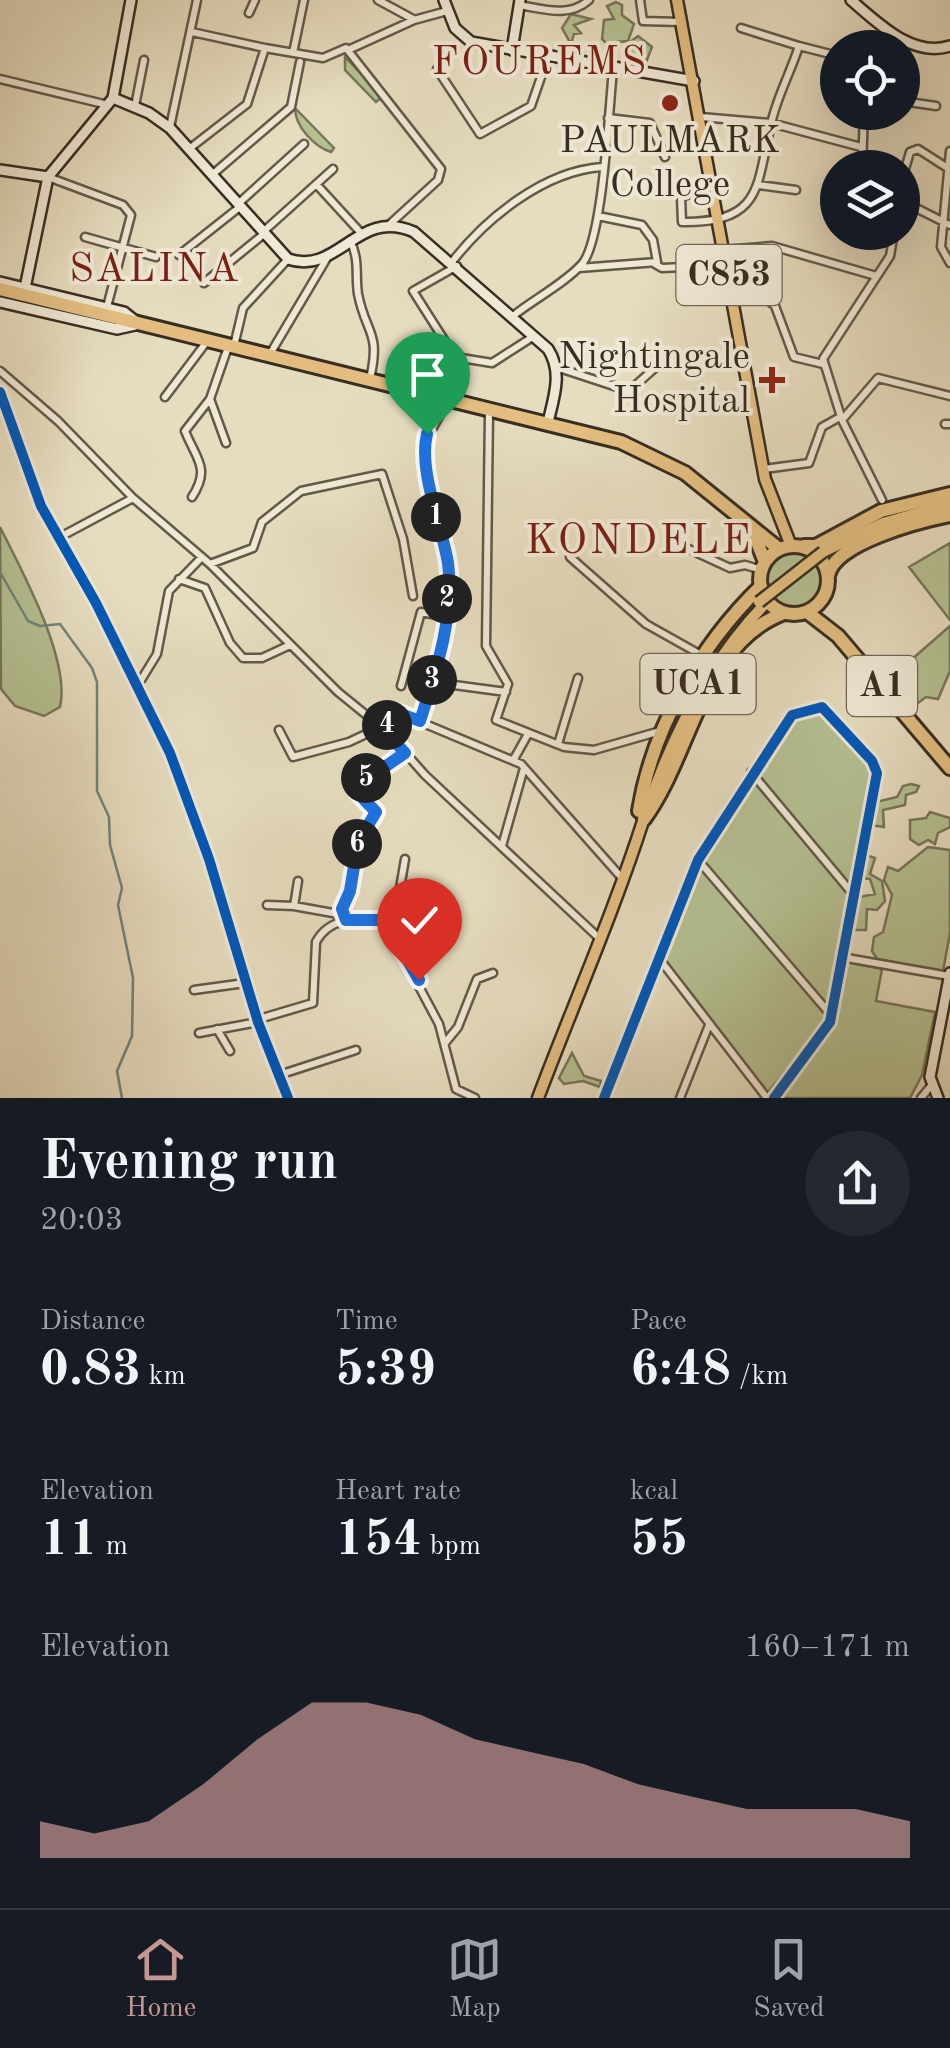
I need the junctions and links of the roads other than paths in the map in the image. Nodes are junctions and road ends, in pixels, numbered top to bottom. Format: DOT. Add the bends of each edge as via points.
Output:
graph roads {
  1 [pos="131,0"];
  2 [pos="196,0"];
  3 [pos="255,0"];
  4 [pos="304,0"];
  5 [pos="378,0"];
  6 [pos="444,0"];
  7 [pos="589,0"];
  8 [pos="640,0"];
  9 [pos="677,0"];
  10 [pos="852,0"];
  11 [pos="519,3"];
  12 [pos="447,11"];
  13 [pos="249,13"];
  14 [pos="414,20"];
  15 [pos="681,22"];
  16 [pos="742,28"];
  17 [pos="888,30"];
  18 [pos="192,32"];
  19 [pos="800,46"];
  20 [pos="920,46"];
  21 [pos="950,46"];
  22 [pos="264,48"];
  23 [pos="348,50"];
  24 [pos="512,50"];
  25 [pos="820,51"];
  26 [pos="293,52"];
  27 [pos="548,58"];
  28 [pos="144,60"];
  29 [pos="300,62"];
  30 [pos="438,70"];
  31 [pos="613,70"];
  32 [pos="0,79"];
  33 [pos="694,81"];
  34 [pos="110,101"];
  35 [pos="920,104"];
  36 [pos="136,106"];
  37 [pos="936,106"];
  38 [pos="701,117"];
  39 [pos="608,118"];
  40 [pos="771,123"];
  41 [pos="170,128"];
  42 [pos="862,130"];
  43 [pos="304,144"];
  44 [pos="860,147"];
  45 [pos="189,149"];
  46 [pos="860,150"];
  47 [pos="920,150"];
  48 [pos="950,150"];
  49 [pos="665,158"];
  50 [pos="602,167"];
  51 [pos="946,167"];
  52 [pos="333,169"];
  53 [pos="0,170"];
  54 [pos="213,174"];
  55 [pos="48,177"];
  56 [pos="317,185"];
  57 [pos="759,186"];
  58 [pos="713,187"];
  59 [pos="796,190"];
  60 [pos="240,204"];
  61 [pos="920,213"];
  62 [pos="598,216"];
  63 [pos="719,220"];
  64 [pos="390,224"];
  65 [pos="946,224"];
  66 [pos="264,232"];
  67 [pos="361,234"];
  68 [pos="84,237"];
  69 [pos="350,240"];
  70 [pos="125,249"];
  71 [pos="724,250"];
  72 [pos="891,250"];
  73 [pos="179,254"];
  74 [pos="329,254"];
  75 [pos="156,256"];
  76 [pos="288,260"];
  77 [pos="950,263"];
  78 [pos="454,264"];
  79 [pos="656,264"];
  80 [pos="727,265"];
  81 [pos="578,268"];
  82 [pos="876,276"];
  83 [pos="204,283"];
  84 [pos="25,288"];
  85 [pos="0,292"];
  86 [pos="732,300"];
  87 [pos="107,308"];
  88 [pos="513,316"];
  89 [pos="136,323"];
  90 [pos="535,336"];
  91 [pos="206,344"];
  92 [pos="231,349"];
  93 [pos="270,356"];
  94 [pos="823,364"];
  95 [pos="556,367"];
  96 [pos="656,367"];
  97 [pos="0,371"];
  98 [pos="370,380"];
  99 [pos="0,392"];
  100 [pos="950,396"];
  101 [pos="165,397"];
  102 [pos="210,399"];
  103 [pos="447,402"];
  104 [pos="488,412"];
  105 [pos="841,419"];
  106 [pos="548,422"];
  107 [pos="226,443"];
  108 [pos="763,469"];
  109 [pos="950,494"];
  110 [pos="192,497"];
  111 [pos="133,498"];
  112 [pos="882,500"];
  113 [pos="946,509"];
  114 [pos="60,537"];
  115 [pos="678,544"];
  116 [pos="791,547"];
  117 [pos="202,557"];
  118 [pos="570,557"];
  119 [pos="210,564"];
  120 [pos="764,566"];
  121 [pos="828,578"];
  122 [pos="179,579"];
  123 [pos="761,586"];
  124 [pos="413,596"];
  125 [pos="821,600"];
  126 [pos="784,612"];
  127 [pos="806,612"];
  128 [pos="447,617"];
  129 [pos="290,645"];
  130 [pos="704,656"];
  131 [pos="578,678"];
  132 [pos="432,682"];
  133 [pos="137,686"];
  134 [pos="401,686"];
  135 [pos="506,692"];
  136 [pos="420,721"];
  137 [pos="382,728"];
  138 [pos="279,730"];
  139 [pos="664,730"];
  140 [pos="528,734"];
  141 [pos="558,744"];
  142 [pos="405,753"];
  143 [pos="514,759"];
  144 [pos="950,764"];
  145 [pos="524,768"];
  146 [pos="751,772"];
  147 [pos="642,815"];
  148 [pos="502,847"];
  149 [pos="405,859"];
  150 [pos="698,860"];
  151 [pos="621,877"];
  152 [pos="298,882"];
  153 [pos="852,893"];
  154 [pos="267,905"];
  155 [pos="294,906"];
  156 [pos="344,917"];
  157 [pos="380,918"];
  158 [pos="599,938"];
  159 [pos="658,956"];
  160 [pos="841,957"];
  161 [pos="493,973"];
  162 [pos="950,974"];
  163 [pos="244,982"];
  164 [pos="194,990"];
  165 [pos="832,1015"];
  166 [pos="258,1021"];
  167 [pos="709,1024"];
  168 [pos="216,1029"];
  169 [pos="199,1033"];
  170 [pos="445,1042"];
  171 [pos="356,1050"];
  172 [pos="230,1051"];
  173 [pos="280,1075"];
  174 [pos="930,1088"];
  175 [pos="288,1098"];
  176 [pos="475,1098"];
  177 [pos="538,1098"];
  178 [pos="604,1098"];
  179 [pos="680,1098"];
  180 [pos="771,1098"];
  181 [pos="921,1098"];
  182 [pos="938,1098"];
  1 -- 34 [label="street"];
  2 -- 18 [label="street"];
  3 -- 13 [label="street"];
  4 -- 26 [label="street"];
  5 -- 14 [label="street"];
  6 -- 12 [label="street"];
  7 -- 11 [label="street" via="563,12"];
  8 -- 15 [label="street" via="643,21"];
  9 -- 15 [label="main road, C853"];
  10 -- 17 [label="street"];
  11 -- 24 [label="street"];
  12 -- 14 [label="street"];
  12 -- 24 [label="street" via="471,42"];
  14 -- 23 [label="street"];
  15 -- 33 [label="main road, C853"];
  16 -- 19 [label="street"];
  18 -- 22 [label="street"];
  18 -- 41 [label="street"];
  19 -- 25 [label="street"];
  19 -- 40 [label="street"];
  20 -- 21 [label="street"];
  22 -- 26 [label="street"];
  22 -- 45 [label="street" via="252,98"];
  23 -- 26 [label="street" via="323,58"];
  23 -- 64 [label="street" via="441,170"];
  24 -- 27 [label="street"];
  27 -- 30 [label="street" via="531,106 480,134"];
  27 -- 31 [label="street"];
  28 -- 36 [label="street"];
  29 -- 54 [label="street" via="292,107"];
  31 -- 33 [label="street"];
  31 -- 39 [label="street"];
  32 -- 34 [label="street"];
  33 -- 38 [label="main road, C853"];
  34 -- 36 [label="street"];
  34 -- 55 [label="street"];
  35 -- 37 [label="street"];
  36 -- 41 [label="street"];
  38 -- 40 [label="street"];
  38 -- 58 [label="main road, C853"];
  39 -- 49 [label="street" via="650,123"];
  39 -- 50 [label="street"];
  40 -- 44 [label="street"];
  40 -- 57 [label="street"];
  41 -- 45 [label="street"];
  42 -- 44 [label="street"];
  43 -- 60 [label="street"];
  44 -- 46 [label="street"];
  45 -- 54 [label="street"];
  47 -- 51 [label="street"];
  48 -- 51 [label="street"];
  50 -- 62 [label="street"];
  50 -- 78 [label="street" via="573,170 496,215"];
  51 -- 65 [label="street"];
  52 -- 56 [label="street"];
  53 -- 55 [label="street"];
  54 -- 60 [label="street"];
  55 -- 70 [label="street" via="124,205 132,220"];
  55 -- 84 [label="street"];
  56 -- 66 [label="street"];
  56 -- 67 [label="street"];
  57 -- 59 [label="street"];
  57 -- 63 [label="street" via="744,209"];
  58 -- 63 [label="main road, C853"];
  58 -- 63 [label="street" via="681,197 680,219"];
  60 -- 66 [label="street"];
  60 -- 73 [label="street"];
  61 -- 65 [label="street"];
  62 -- 79 [label="street" via="642,225"];
  62 -- 81 [label="street"];
  63 -- 71 [label="main road, C853"];
  64 -- 67 [label="street"];
  64 -- 78 [label="street" via="414,232"];
  65 -- 77 [label="street" via="942,252"];
  66 -- 76 [label="street"];
  66 -- 83 [label="street"];
  67 -- 69 [label="street"];
  68 -- 70 [label="street"];
  69 -- 74 [label="street"];
  69 -- 98 [label="street" via="360,265 358,295 376,347"];
  70 -- 75 [label="street"];
  70 -- 87 [label="street"];
  71 -- 80 [label="main road, C853"];
  71 -- 82 [label="street" via="772,246"];
  72 -- 82 [label="street"];
  74 -- 76 [label="street" via="311,264"];
  74 -- 93 [label="street"];
  76 -- 92 [label="street" via="243,308"];
  78 -- 88 [label="street"];
  78 -- 90 [label="street" via="413,289 455,357 492,363"];
  79 -- 80 [label="street"];
  79 -- 81 [label="street"];
  80 -- 86 [label="main road, C853"];
  81 -- 88 [label="street"];
  82 -- 94 [label="street" via="826,347"];
  84 -- 85 [label="street"];
  84 -- 87 [label="street"];
  85 -- 89 [label="highway"];
  85 -- 89 [label="street" via="117,330"];
  86 -- 94 [label="street" via="763,296 775,306 794,357"];
  86 -- 108 [label="main road, C853"];
  87 -- 89 [label="street"];
  88 -- 90 [label="street"];
  89 -- 91 [label="highway"];
  89 -- 92 [label="highway"];
  90 -- 95 [label="street"];
  91 -- 92 [label="highway"];
  91 -- 101 [label="street"];
  92 -- 93 [label="highway"];
  92 -- 102 [label="street"];
  92 -- 103 [label="highway"];
  93 -- 98 [label="highway"];
  94 -- 105 [label="street"];
  95 -- 96 [label="street" via="629,391"];
  95 -- 106 [label="street"];
  97 -- 111 [label="street"];
  98 -- 106 [label="highway"];
  99 -- 114 [label="street" via="41,506"];
  100 -- 105 [label="street" via="878,378"];
  102 -- 107 [label="street"];
  102 -- 110 [label="street" via="185,431 204,466"];
  103 -- 104 [label="highway"];
  103 -- 128 [label="street" via="425,442 448,568"];
  104 -- 120 [label="highway" via="649,456 734,514 760,544"];
  104 -- 135 [label="street" via="486,646 508,684"];
  105 -- 108 [label="street" via="822,427 810,463"];
  105 -- 112 [label="street"];
  106 -- 116 [label="highway" via="620,442 672,466"];
  108 -- 116 [label="main road, C853"];
  109 -- 116 [label="highway" via="904,502 816,546"];
  111 -- 114 [label="street"];
  111 -- 117 [label="street"];
  113 -- 121 [label="highway" via="835,559"];
  113 -- 147 [label="main road, UCA1, bridge" via="830,553 763,606 713,666"];
  114 -- 133 [label="street"];
  115 -- 120 [label="street" via="730,568"];
  116 -- 120 [label="highway"];
  116 -- 121 [label="highway" via="820,558"];
  117 -- 119 [label="street"];
  117 -- 122 [label="street"];
  118 -- 130 [label="street" via="646,624"];
  119 -- 124 [label="street" via="254,548 262,522 305,488 382,474"];
  119 -- 129 [label="street"];
  120 -- 123 [label="highway"];
  121 -- 125 [label="highway"];
  122 -- 129 [label="street" via="204,588 242,658 262,658"];
  122 -- 133 [label="street" via="167,596 155,662"];
  123 -- 126 [label="highway" via="772,606"];
  123 -- 130 [label="highway"];
  125 -- 127 [label="highway"];
  125 -- 144 [label="highway, A1"];
  126 -- 127 [label="highway"];
  126 -- 147 [label="highway" via="755,630 721,670 668,780"];
  127 -- 144 [label="highway, A1" via="838,636"];
  128 -- 132 [label="street"];
  128 -- 134 [label="street" via="421,612"];
  129 -- 137 [label="street"];
  130 -- 139 [label="highway"];
  131 -- 141 [label="street"];
  132 -- 135 [label="street"];
  132 -- 136 [label="street"];
  133 -- 163 [label="street" via="170,752"];
  135 -- 140 [label="street" via="496,720"];
  136 -- 137 [label="street" via="396,712"];
  136 -- 143 [label="street"];
  137 -- 138 [label="street" via="293,757"];
  137 -- 142 [label="street"];
  139 -- 141 [label="street" via="600,750"];
  139 -- 147 [label="highway"];
  140 -- 141 [label="street"];
  140 -- 143 [label="street"];
  142 -- 148 [label="street"];
  142 -- 156 [label="street" via="357,786 376,812 358,842"];
  143 -- 145 [label="street"];
  145 -- 148 [label="street"];
  145 -- 151 [label="street"];
  146 -- 150 [label="street"];
  146 -- 153 [label="street"];
  146 -- 153 [label="street" via="792,715 816,706 872,761 877,773"];
  147 -- 151 [label="main road, UCA1"];
  148 -- 158 [label="street"];
  149 -- 157 [label="street" via="399,894"];
  150 -- 159 [label="street"];
  150 -- 165 [label="street"];
  151 -- 158 [label="main road, UCA1"];
  152 -- 155 [label="street"];
  153 -- 160 [label="street"];
  154 -- 155 [label="street"];
  155 -- 156 [label="street"];
  156 -- 157 [label="street"];
  156 -- 166 [label="street" via="318,938 313,1003"];
  157 -- 170 [label="street" via="419,980"];
  158 -- 177 [label="main road, UCA1"];
  159 -- 167 [label="street"];
  159 -- 178 [label="street"];
  160 -- 162 [label="street"];
  160 -- 165 [label="street"];
  161 -- 170 [label="street" via="477,979"];
  162 -- 174 [label="street"];
  163 -- 164 [label="street"];
  163 -- 166 [label="street"];
  165 -- 180 [label="street"];
  166 -- 168 [label="street"];
  166 -- 173 [label="street"];
  167 -- 179 [label="street"];
  167 -- 180 [label="street"];
  168 -- 169 [label="street"];
  168 -- 172 [label="street"];
  170 -- 176 [label="street" via="456,1089"];
  171 -- 173 [label="street"];
  173 -- 175 [label="street"];
  174 -- 181 [label="street"];
  174 -- 182 [label="street"];
}
